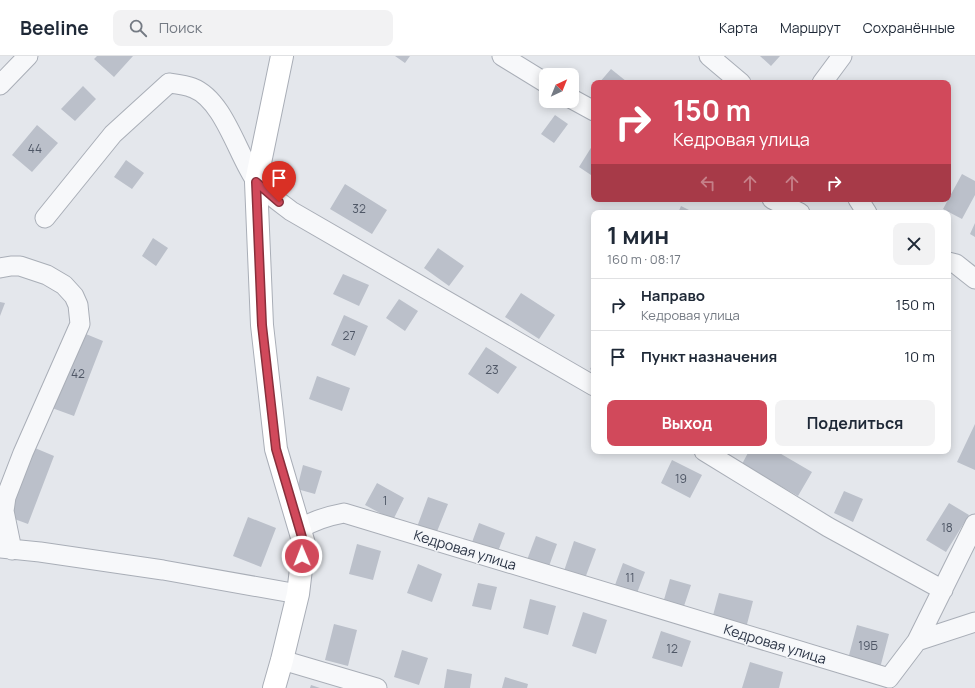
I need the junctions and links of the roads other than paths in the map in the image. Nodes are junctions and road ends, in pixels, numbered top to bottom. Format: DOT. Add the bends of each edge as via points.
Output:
graph roads {
  1 [pos="28,56"];
  2 [pos="282,56"];
  3 [pos="502,56"];
  4 [pos="709,56"];
  5 [pos="842,56"];
  6 [pos="539,79"];
  7 [pos="737,80"];
  8 [pos="824,80"];
  9 [pos="0,85"];
  10 [pos="579,103"];
  11 [pos="591,109"];
  12 [pos="256,182"];
  13 [pos="778,202"];
  14 [pos="794,210"];
  15 [pos="45,218"];
  16 [pos="952,263"];
  17 [pos="0,268"];
  18 [pos="975,279"];
  19 [pos="591,384"];
  20 [pos="709,454"];
  21 [pos="975,524"];
  22 [pos="300,529"];
  23 [pos="4,547"];
  24 [pos="943,590"];
  25 [pos="298,594"];
  26 [pos="975,622"];
  27 [pos="917,641"];
  28 [pos="282,660"];
  29 [pos="274,688"];
  30 [pos="377,688"];
  1 -- 9 [label="street"];
  2 -- 12 [label="street"];
  3 -- 6 [label="street"];
  4 -- 7 [label="street"];
  5 -- 8 [label="street"];
  10 -- 11 [label="street"];
  12 -- 15 [label="street" via="219,111 195,88 169,84 113,134"];
  12 -- 19 [label="street" via="291,211"];
  12 -- 22 [label="street" via="262,325 276,449"];
  13 -- 14 [label="street"];
  16 -- 18 [label="street"];
  17 -- 23 [label="street" via="20,266 47,275 64,285 74,296 80,313 80,324 6,497"];
  20 -- 24 [label="street" via="828,527"];
  21 -- 24 [label="street, Кедровая улица"];
  22 -- 25 [label="street" via="304,544"];
  22 -- 27 [label="street, Кедровая улица" via="320,518 344,513 889,678"];
  23 -- 25 [label="street" via="163,570"];
  24 -- 27 [label="street, Кедровая улица"];
  25 -- 28 [label="street"];
  26 -- 27 [label="street"];
  28 -- 29 [label="street"];
  28 -- 30 [label="street"];
}
